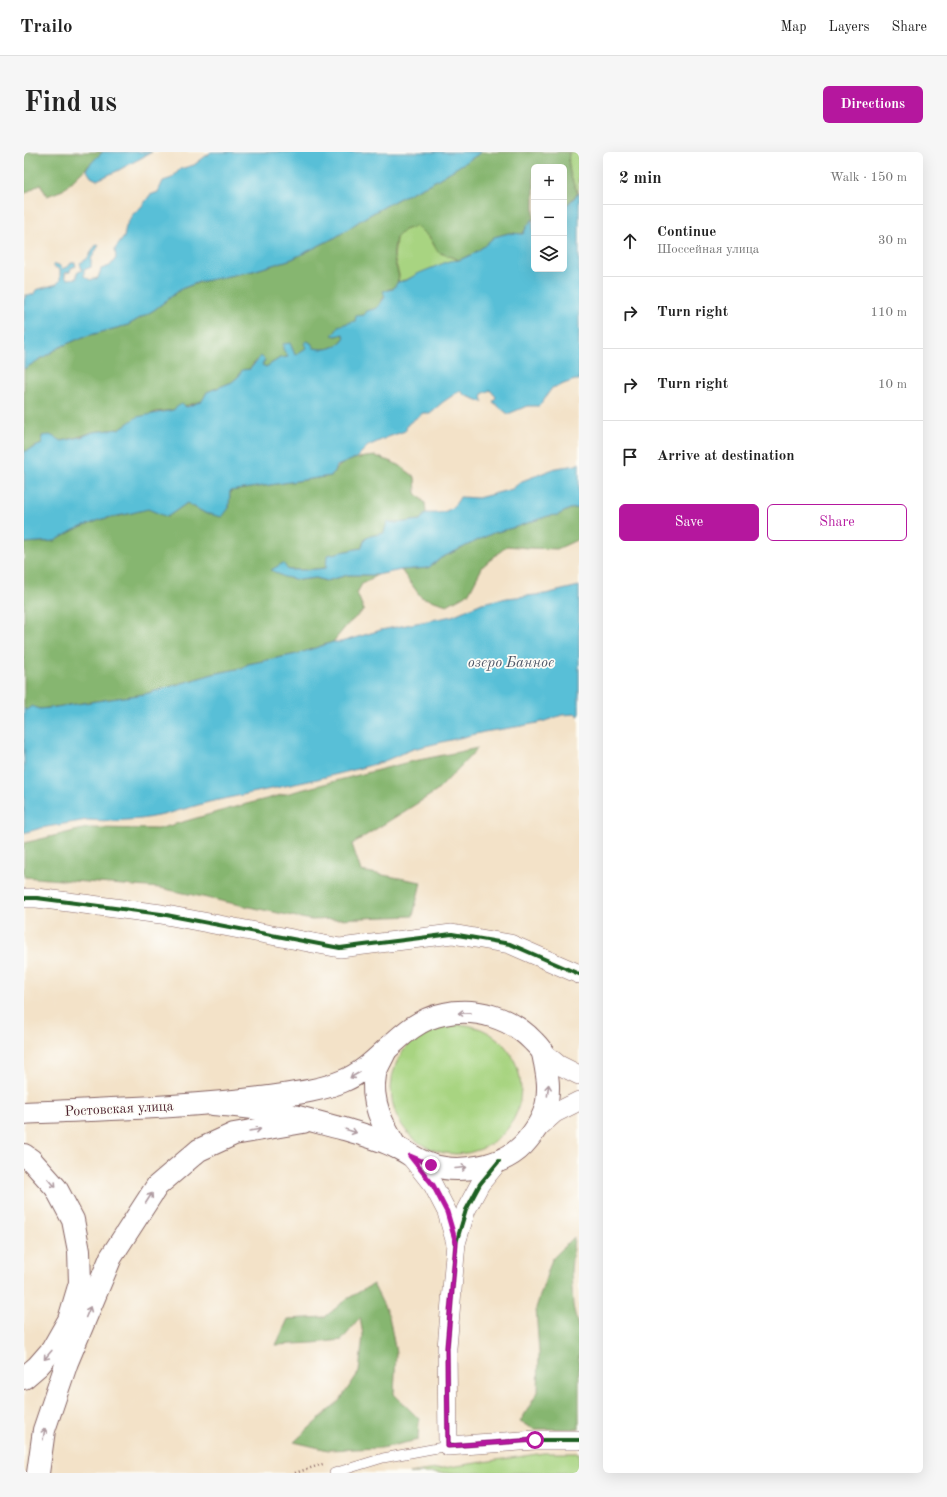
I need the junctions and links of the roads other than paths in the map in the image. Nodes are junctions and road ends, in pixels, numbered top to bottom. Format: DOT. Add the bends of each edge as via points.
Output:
graph roads {
  1 [pos="24,898"];
  2 [pos="579,974"];
  3 [pos="386,1051"];
  4 [pos="543,1052"];
  5 [pos="579,1075"];
  6 [pos="579,1101"];
  7 [pos="213,1104"];
  8 [pos="24,1113"];
  9 [pos="313,1120"];
  10 [pos="535,1132"];
  11 [pos="403,1151"];
  12 [pos="24,1156"];
  13 [pos="499,1161"];
  14 [pos="456,1243"];
  15 [pos="24,1378"];
  16 [pos="579,1440"];
  17 [pos="448,1446"];
  18 [pos="38,1473"];
  19 [pos="334,1473"];
  1 -- 2 [label="street" via="161,914 340,948 452,934 510,944"];
  4 -- 3 [label="main road, one-way" via="528,1035 505,1020 476,1013 445,1013 425,1019 402,1034"];
  3 -- 7 [label="main road, one-way" via="363,1070 344,1081 323,1088"];
  3 -- 11 [label="main road" via="375,1074 374,1093 385,1130"];
  4 -- 5 [label="street" via="559,1065"];
  10 -- 4 [label="main road, one-way" via="546,1109 549,1084"];
  6 -- 10 [label="street" via="555,1113"];
  7 -- 8 [label="main road, Ростовская улица"];
  7 -- 9 [label="main road" via="271,1111"];
  9 -- 11 [label="main road, one-way" via="349,1130"];
  18 -- 9 [label="main road, one-way" via="44,1430 67,1362 111,1257 157,1186 199,1150 234,1134"];
  10 -- 13 [label="main road" via="518,1150"];
  11 -- 13 [label="main road, one-way" via="431,1165 455,1169"];
  11 -- 14 [label="street" via="433,1185 447,1212"];
  12 -- 15 [label="main road, one-way" via="31,1160 56,1188 73,1220 79,1251 80,1283 69,1320 52,1350"];
  13 -- 14 [label="street" via="480,1184 466,1210"];
  14 -- 17 [label="street" via="447,1348"];
  16 -- 17 [label="street" via="535,1440"];
  17 -- 19 [label="lane" via="383,1458"];
}
